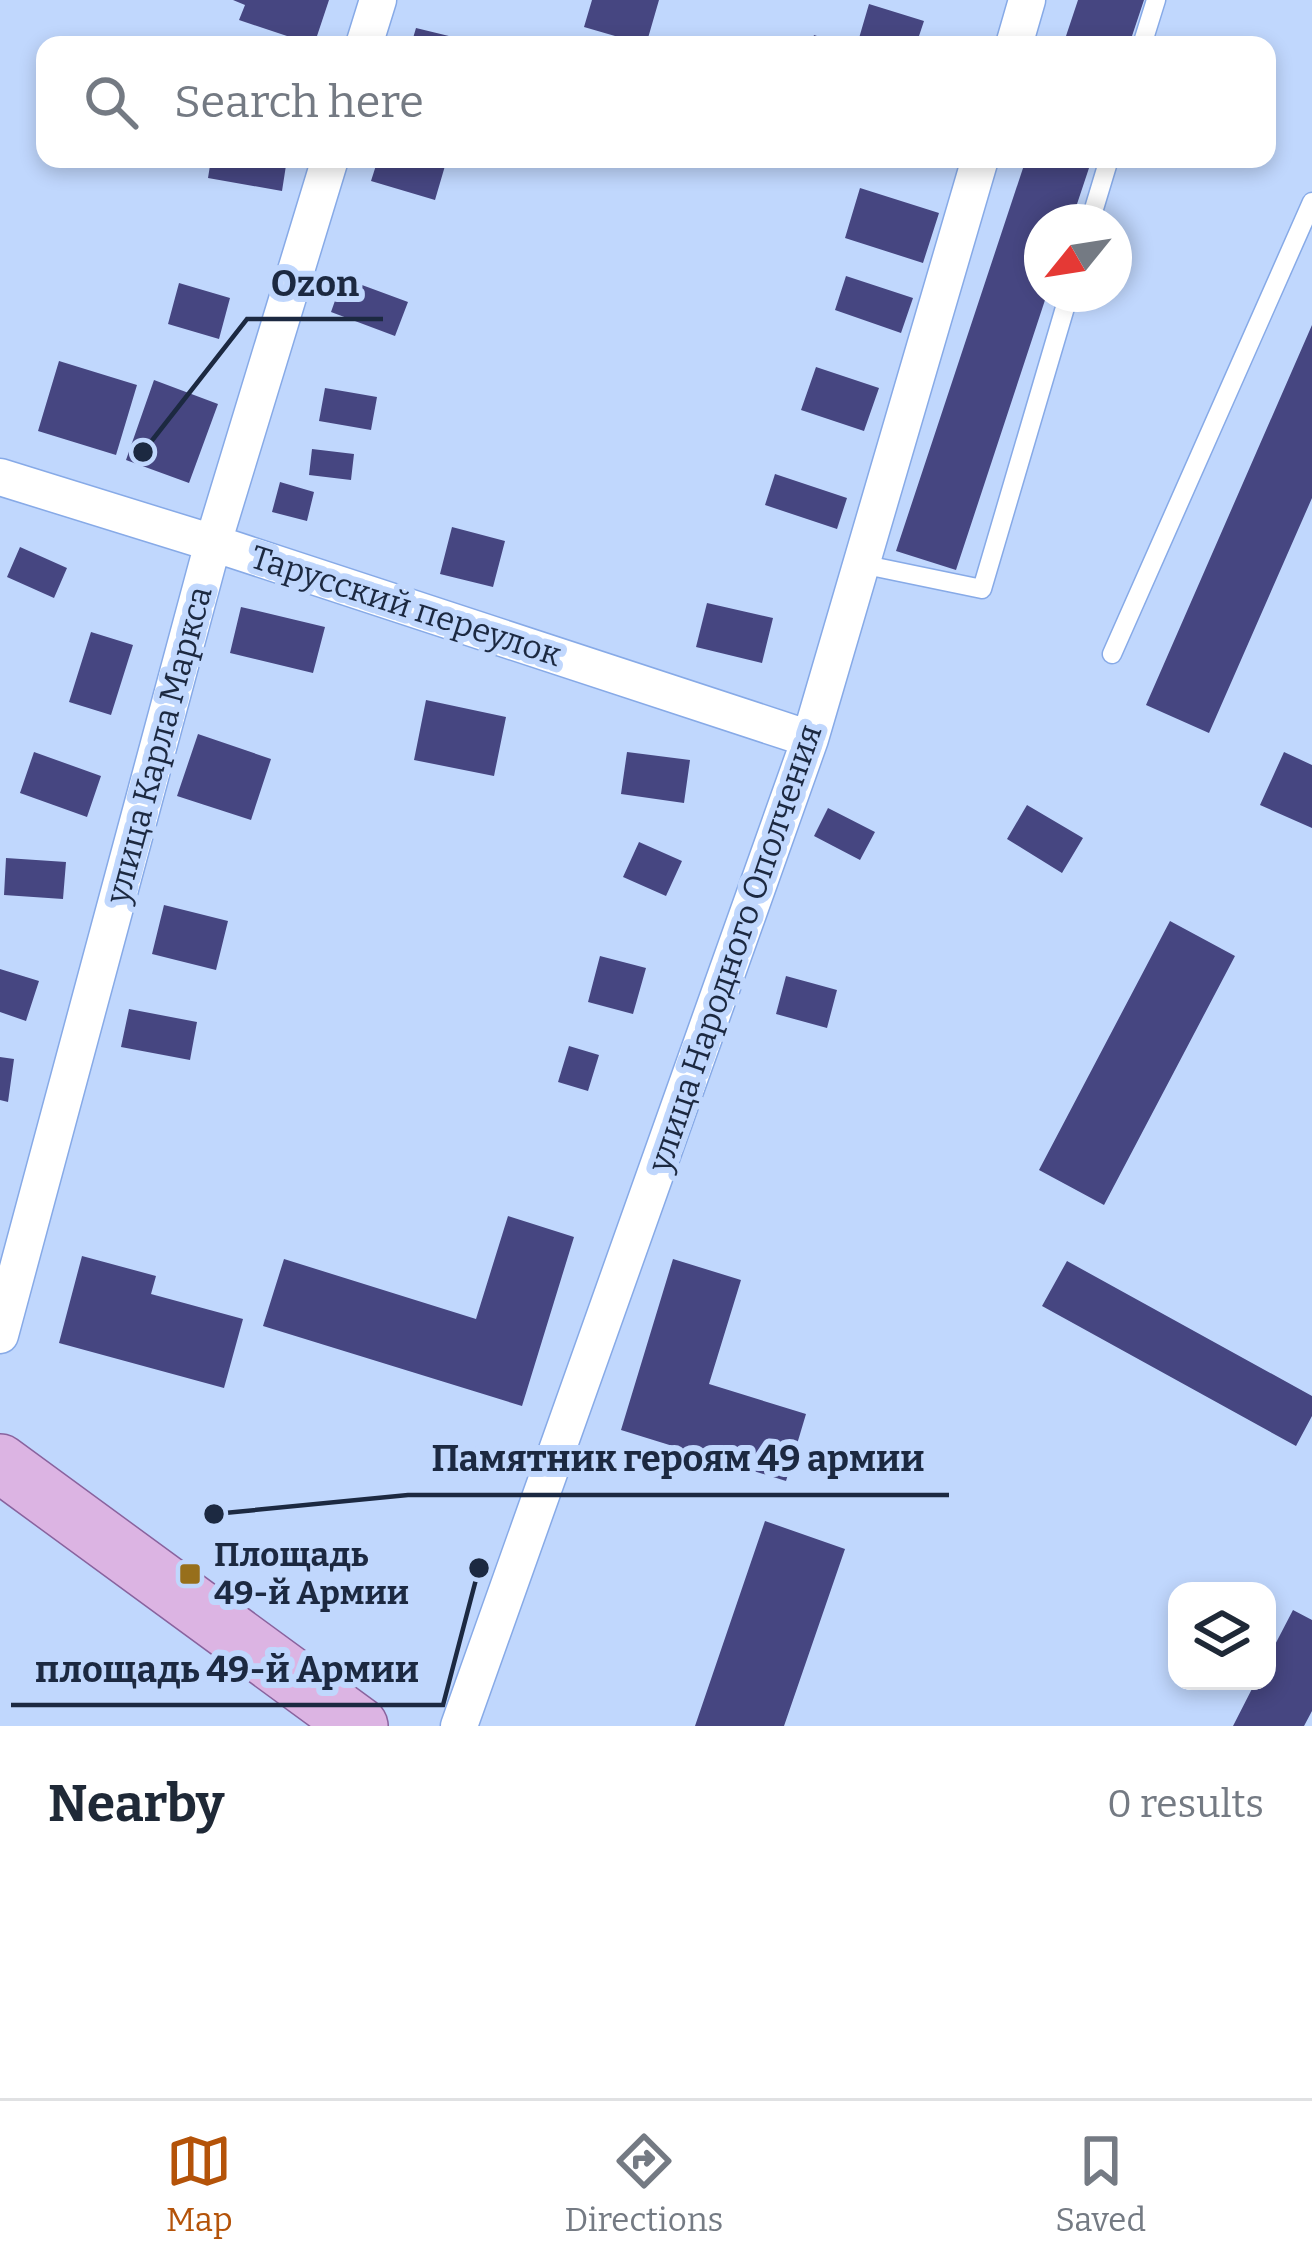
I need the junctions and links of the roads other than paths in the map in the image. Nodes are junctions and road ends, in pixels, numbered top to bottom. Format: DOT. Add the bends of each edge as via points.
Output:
graph roads {
  1 [pos="378,0"];
  2 [pos="1027,0"];
  3 [pos="1156,0"];
  4 [pos="367,36"];
  5 [pos="1017,36"];
  6 [pos="1145,36"];
  7 [pos="327,168"];
  8 [pos="977,168"];
  9 [pos="1106,168"];
  10 [pos="1312,202"];
  11 [pos="1095,204"];
  12 [pos="1064,312"];
  13 [pos="0,477"];
  14 [pos="213,543"];
  15 [pos="861,564"];
  16 [pos="1112,654"];
  17 [pos="810,740"];
  18 [pos="0,1336"];
  19 [pos="0,1463"];
  20 [pos="359,1726"];
  21 [pos="459,1726"];
  1 -- 4 [label="street"];
  2 -- 5 [label="street"];
  3 -- 6 [label="lane"];
  7 -- 14 [label="street, улица Карла Маркса"];
  8 -- 15 [label="street, улица Народного Ополчения"];
  9 -- 11 [label="lane"];
  10 -- 16 [label="lane"];
  12 -- 15 [label="lane" via="982,590"];
  13 -- 14 [label="street, Тарусский переулок"];
  14 -- 17 [label="street, Тарусский переулок"];
  14 -- 18 [label="street, улица Карла Маркса"];
  15 -- 17 [label="street, улица Народного Ополчения"];
  17 -- 21 [label="street, улица Народного Ополчения"];
  19 -- 20 [label="main road"];
}
